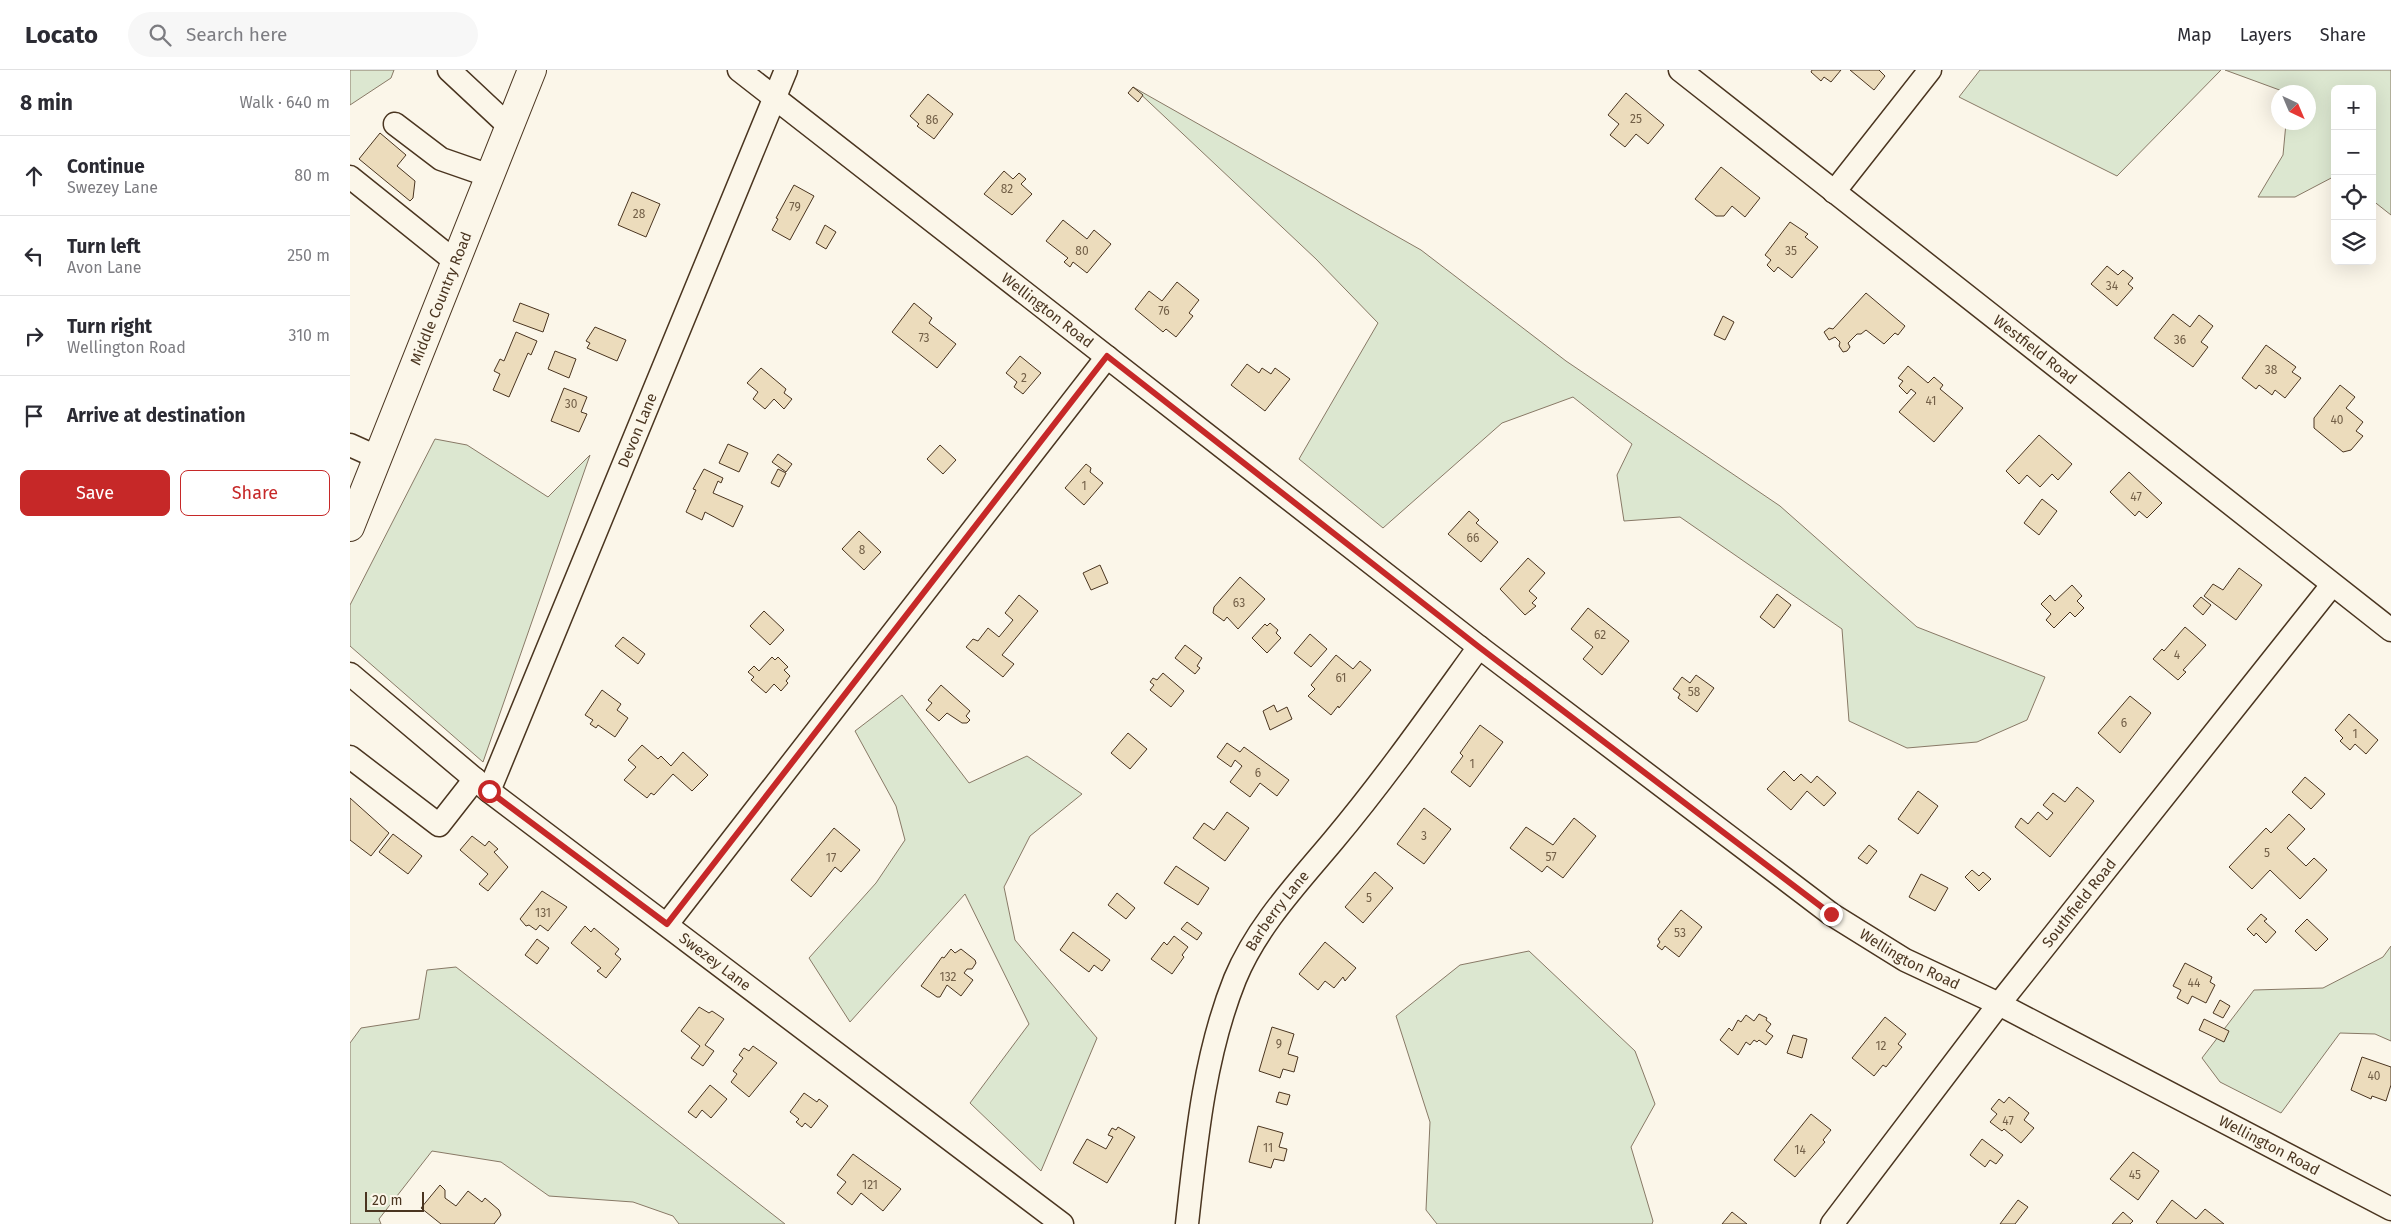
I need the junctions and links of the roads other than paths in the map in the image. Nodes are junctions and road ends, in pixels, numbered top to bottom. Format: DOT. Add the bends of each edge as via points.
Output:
graph roads {
  1 [pos="449,70"];
  2 [pos="532,70"];
  3 [pos="739,70"];
  4 [pos="786,70"];
  5 [pos="1680,70"];
  6 [pos="1930,70"];
  7 [pos="775,98"];
  8 [pos="395,124"];
  9 [pos="510,127"];
  10 [pos="490,176"];
  11 [pos="350,178"];
  12 [pos="1834,192"];
  13 [pos="456,262"];
  14 [pos="1107,356"];
  15 [pos="350,445"];
  16 [pos="379,458"];
  17 [pos="350,528"];
  18 [pos="2332,585"];
  19 [pos="2391,630"];
  20 [pos="1479,647"];
  21 [pos="350,674"];
  22 [pos="350,757"];
  23 [pos="482,785"];
  24 [pos="667,924"];
  25 [pos="1999,1004"];
  26 [pos="2391,1208"];
  27 [pos="1062,1224"];
  28 [pos="1187,1224"];
  29 [pos="1832,1224"];
  1 -- 9 [label="street"];
  2 -- 9 [label="main road, Middle Country Road"];
  3 -- 7 [label="street, Wellington Road"];
  4 -- 7 [label="street, Devon Lane"];
  5 -- 12 [label="street, Westfield Road"];
  6 -- 12 [label="street"];
  7 -- 14 [label="street, Wellington Road"];
  7 -- 23 [label="street, Devon Lane"];
  8 -- 10 [label="street" via="441,158"];
  9 -- 10 [label="main road, Middle Country Road"];
  10 -- 13 [label="main road, Middle Country Road"];
  11 -- 13 [label="street"];
  12 -- 18 [label="street, Westfield Road"];
  13 -- 16 [label="main road, Middle Country Road"];
  14 -- 20 [label="street, Wellington Road"];
  14 -- 24 [label="street"];
  15 -- 16 [label="street"];
  16 -- 17 [label="main road, Middle Country Road"];
  18 -- 19 [label="street, Westfield Road"];
  18 -- 25 [label="street, Southfield Road"];
  20 -- 25 [label="street, Wellington Road" via="1831,914 1905,960"];
  20 -- 28 [label="street, Barberry Lane" via="1334,840 1255,938 1222,1015 1212,1056"];
  21 -- 23 [label="street, Swezey Lane"];
  22 -- 23 [label="street, Devon Lane" via="439,825"];
  23 -- 24 [label="street, Swezey Lane"];
  24 -- 27 [label="street, Swezey Lane"];
  25 -- 26 [label="street, Wellington Road"];
  25 -- 29 [label="street, Southfield Road"];
}
